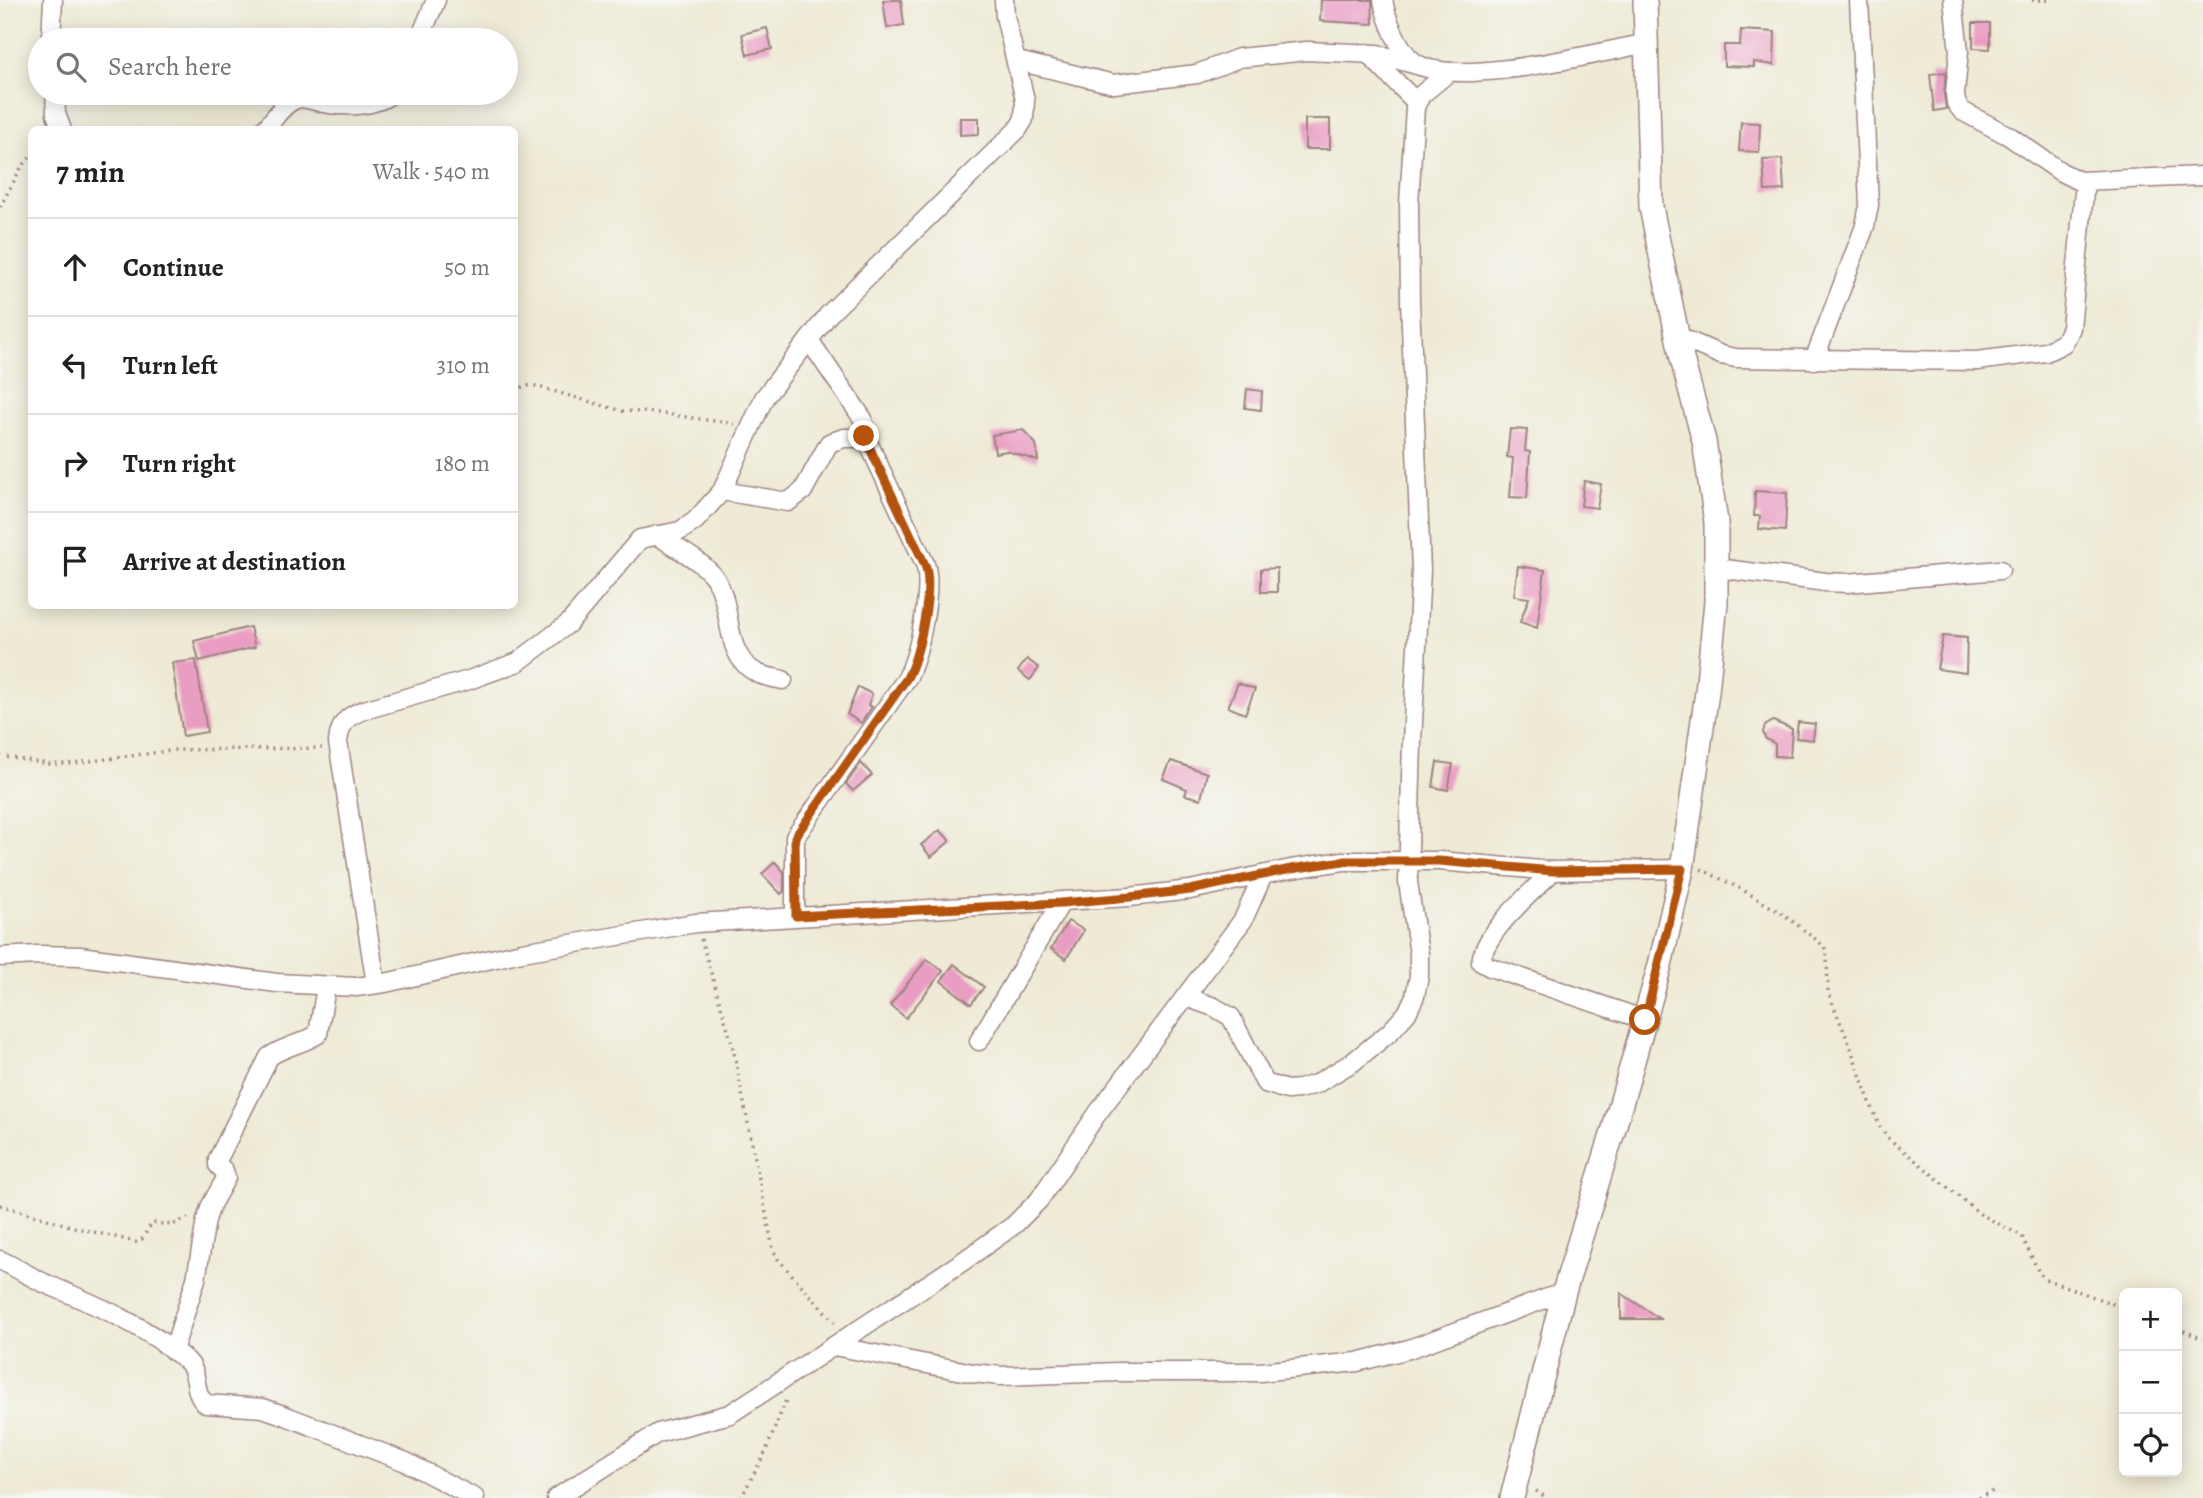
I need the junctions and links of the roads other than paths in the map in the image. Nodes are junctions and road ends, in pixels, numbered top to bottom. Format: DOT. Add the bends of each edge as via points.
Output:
graph roads {
  1 [pos="52,0"];
  2 [pos="436,0"];
  3 [pos="1004,0"];
  4 [pos="1383,0"];
  5 [pos="1645,0"];
  6 [pos="1859,0"];
  7 [pos="1953,0"];
  8 [pos="51,28"];
  9 [pos="424,28"];
  10 [pos="1648,43"];
  11 [pos="1367,53"];
  12 [pos="1017,61"];
  13 [pos="1421,66"];
  14 [pos="1449,72"];
  15 [pos="1416,102"];
  16 [pos="56,105"];
  17 [pos="285,105"];
  18 [pos="60,126"];
  19 [pos="267,126"];
  20 [pos="2203,176"];
  21 [pos="2085,182"];
  22 [pos="1677,336"];
  23 [pos="809,340"];
  24 [pos="1814,360"];
  25 [pos="864,436"];
  26 [pos="722,491"];
  27 [pos="657,535"];
  28 [pos="1717,568"];
  29 [pos="2000,570"];
  30 [pos="783,680"];
  31 [pos="1410,861"];
  32 [pos="1682,865"];
  33 [pos="1553,871"];
  34 [pos="1263,875"];
  35 [pos="1061,903"];
  36 [pos="796,916"];
  37 [pos="0,957"];
  38 [pos="376,984"];
  39 [pos="326,986"];
  40 [pos="1186,997"];
  41 [pos="1645,1020"];
  42 [pos="979,1041"];
  43 [pos="0,1260"];
  44 [pos="1564,1292"];
  45 [pos="840,1341"];
  46 [pos="173,1351"];
  47 [pos="475,1498"];
  48 [pos="556,1498"];
  49 [pos="1511,1498"];
  1 -- 8 [label="street"];
  2 -- 9 [label="street"];
  3 -- 12 [label="street"];
  4 -- 13 [label="street" via="1389,23 1407,56"];
  5 -- 10 [label="street"];
  6 -- 24 [label="street" via="1869,205"];
  7 -- 21 [label="street" via="1959,51 1956,103 2061,172"];
  10 -- 14 [label="street" via="1537,65"];
  10 -- 22 [label="street" via="1651,207"];
  11 -- 12 [label="street" via="1307,51 1238,58 1197,74 1114,84"];
  11 -- 13 [label="street"];
  11 -- 15 [label="street"];
  12 -- 23 [label="street" via="1026,110 1018,129 853,288"];
  13 -- 14 [label="street"];
  14 -- 15 [label="street"];
  15 -- 31 [label="street" via="1409,203 1420,570"];
  16 -- 18 [label="street"];
  17 -- 19 [label="street"];
  20 -- 21 [label="street"];
  21 -- 24 [label="street" via="2071,328 2064,343 2046,352 1977,361"];
  22 -- 24 [label="street" via="1736,358"];
  22 -- 28 [label="street" via="1704,441 1716,522"];
  23 -- 25 [label="street" via="863,419"];
  23 -- 26 [label="street" via="764,398"];
  25 -- 26 [label="street" via="829,443 803,491 788,502"];
  25 -- 36 [label="street" via="930,583 907,678 795,837"];
  26 -- 27 [label="street" via="687,528"];
  27 -- 30 [label="street" via="713,576 725,600 740,658 759,674"];
  27 -- 38 [label="street" via="635,543 579,613 517,662 352,714 340,729"];
  28 -- 29 [label="street" via="1847,583"];
  28 -- 32 [label="street" via="1707,692"];
  31 -- 33 [label="street"];
  31 -- 34 [label="street" via="1343,861"];
  31 -- 40 [label="street" via="1409,900 1419,954 1415,996 1390,1032 1353,1062 1316,1084 1287,1090 1265,1083 1231,1017"];
  32 -- 33 [label="street"];
  32 -- 41 [label="street"];
  33 -- 41 [label="street" via="1503,920 1481,961"];
  34 -- 35 [label="street" via="1190,890"];
  34 -- 40 [label="street" via="1243,920"];
  35 -- 36 [label="street"];
  35 -- 42 [label="street"];
  36 -- 38 [label="street" via="696,923 522,951"];
  37 -- 39 [label="street" via="80,956"];
  38 -- 39 [label="street"];
  39 -- 46 [label="street" via="318,1034 269,1057 218,1159 226,1178 211,1205 196,1279"];
  40 -- 45 [label="street" via="1032,1209 962,1262"];
  41 -- 44 [label="street"];
  43 -- 46 [label="street" via="128,1321"];
  44 -- 45 [label="street" via="1409,1349 1357,1362 1260,1372 1001,1376 960,1371"];
  44 -- 49 [label="street"];
  45 -- 48 [label="street" via="730,1414 658,1433"];
  46 -- 47 [label="street" via="190,1365 199,1399 206,1404 263,1408 286,1416 406,1462"];
}
